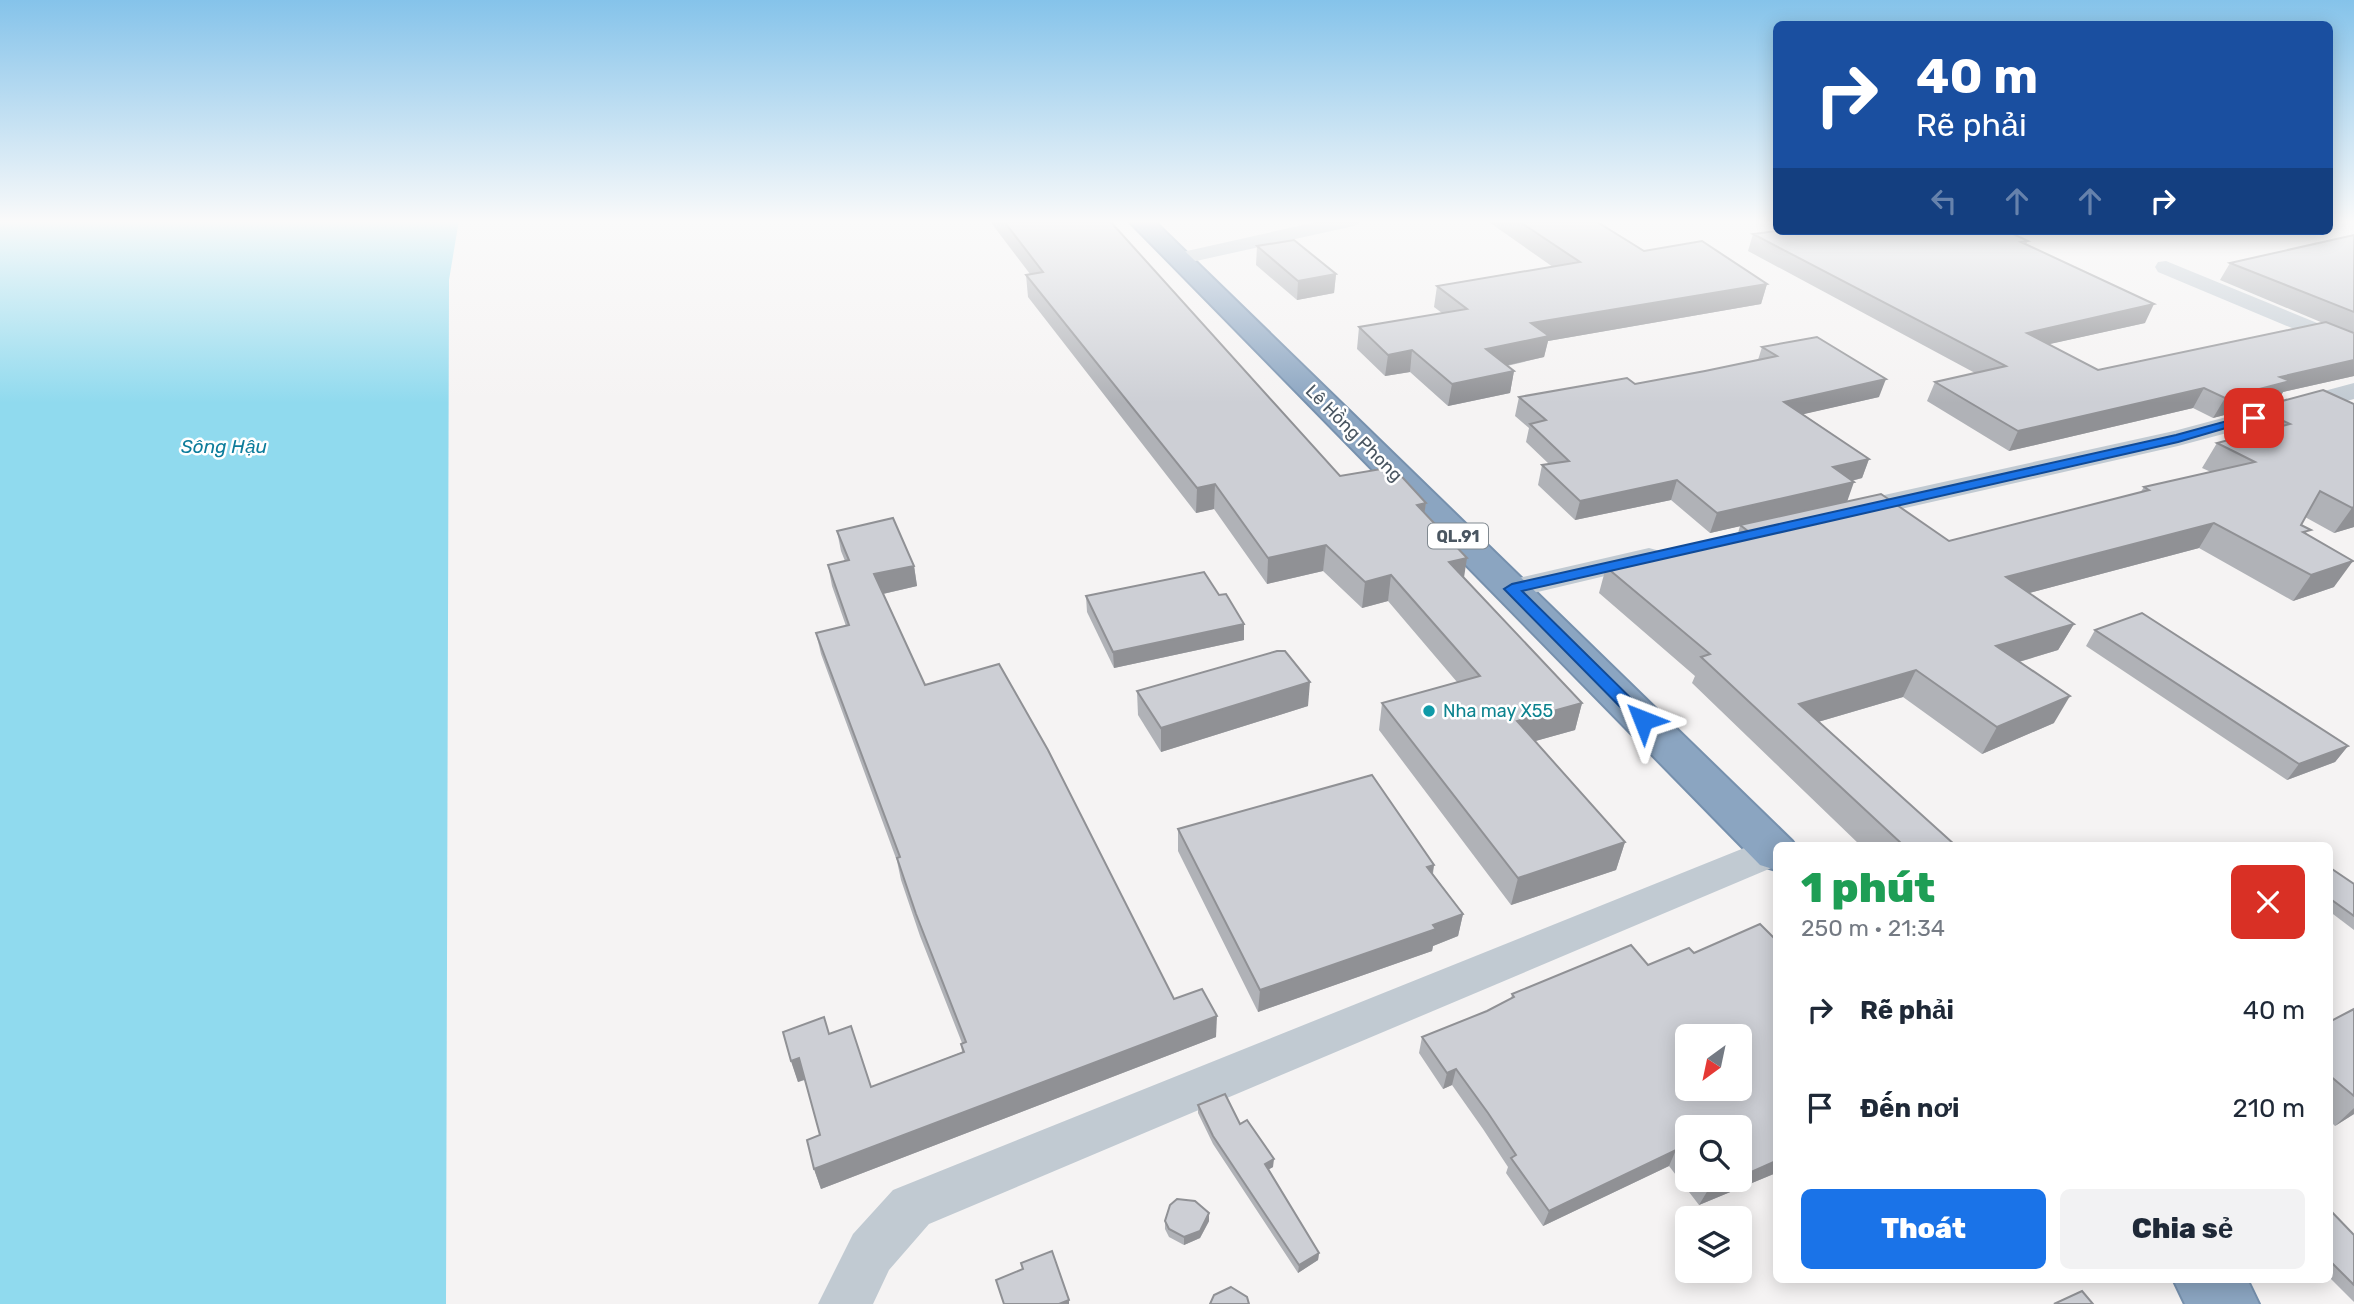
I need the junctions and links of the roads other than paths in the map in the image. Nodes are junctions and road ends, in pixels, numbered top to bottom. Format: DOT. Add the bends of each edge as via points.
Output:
graph roads {
  1 [pos="1200,281"];
  2 [pos="2199,281"];
  3 [pos="2354,347"];
  4 [pos="2354,391"];
  5 [pos="1822,518"];
  6 [pos="1674,552"];
  7 [pos="1512,589"];
  8 [pos="1773,850"];
  9 [pos="1773,853"];
  10 [pos="2207,1283"];
  11 [pos="845,1304"];
  12 [pos="2228,1304"];
  1 -- 7 [label="highway, Lê Hồng Phong / QL.91"];
  2 -- 3 [label="street"];
  4 -- 5 [label="street" via="2178,438"];
  6 -- 7 [label="street"];
  7 -- 8 [label="highway, Lê Hồng Phong / QL.91"];
  9 -- 11 [label="street" via="911,1207 871,1252"];
  10 -- 12 [label="highway"];
}
